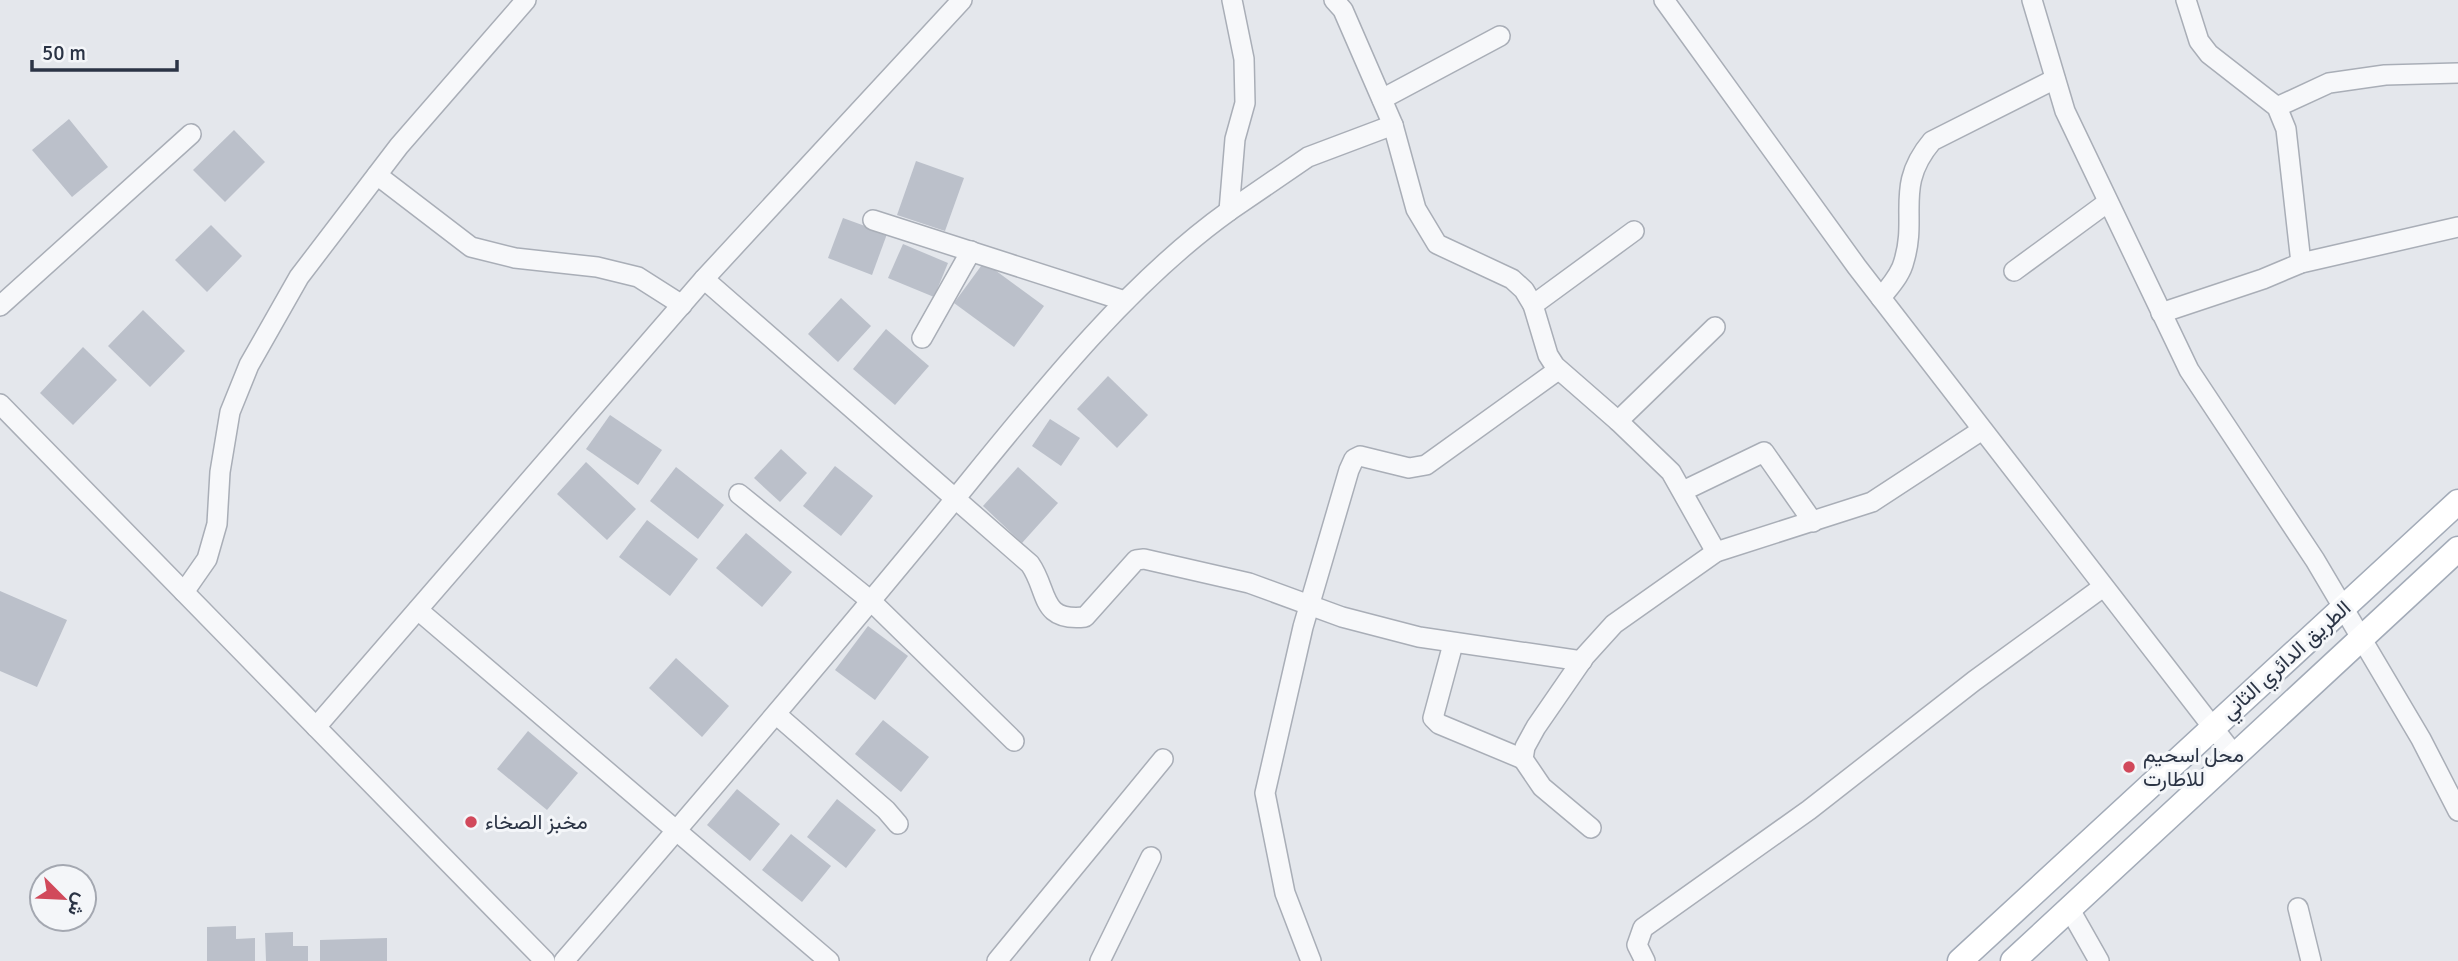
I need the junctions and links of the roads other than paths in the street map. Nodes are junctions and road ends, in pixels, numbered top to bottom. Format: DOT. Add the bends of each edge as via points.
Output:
graph roads {
  1 [pos="526,0"];
  2 [pos="962,0"];
  3 [pos="1232,0"];
  4 [pos="1335,0"];
  5 [pos="1664,0"];
  6 [pos="2032,0"];
  7 [pos="2186,0"];
  8 [pos="1500,36"];
  9 [pos="2458,73"];
  10 [pos="2055,79"];
  11 [pos="1382,99"];
  12 [pos="2277,107"];
  13 [pos="1393,125"];
  14 [pos="191,134"];
  15 [pos="377,175"];
  16 [pos="2108,202"];
  17 [pos="1229,211"];
  18 [pos="873,220"];
  19 [pos="2458,227"];
  20 [pos="1634,232"];
  21 [pos="971,251"];
  22 [pos="2301,263"];
  23 [pos="2014,271"];
  24 [pos="704,279"];
  25 [pos="1881,299"];
  26 [pos="1125,301"];
  27 [pos="682,305"];
  28 [pos="1533,305"];
  29 [pos="0,306"];
  30 [pos="2161,313"];
  31 [pos="1715,327"];
  32 [pos="922,338"];
  33 [pos="1558,370"];
  34 [pos="0,404"];
  35 [pos="1618,421"];
  36 [pos="1982,430"];
  37 [pos="1683,491"];
  38 [pos="739,494"];
  39 [pos="957,498"];
  40 [pos="2458,502"];
  41 [pos="1813,522"];
  42 [pos="2458,549"];
  43 [pos="1716,552"];
  44 [pos="2103,586"];
  45 [pos="184,592"];
  46 [pos="871,601"];
  47 [pos="1310,605"];
  48 [pos="418,610"];
  49 [pos="2342,610"];
  50 [pos="2361,640"];
  51 [pos="1453,644"];
  52 [pos="1582,661"];
  53 [pos="777,715"];
  54 [pos="316,727"];
  55 [pos="2210,728"];
  56 [pos="1014,741"];
  57 [pos="2235,756"];
  58 [pos="1163,759"];
  59 [pos="1523,759"];
  60 [pos="2458,811"];
  61 [pos="898,824"];
  62 [pos="1591,828"];
  63 [pos="678,830"];
  64 [pos="1150,857"];
  65 [pos="2069,908"];
  66 [pos="2298,908"];
  67 [pos="545,961"];
  68 [pos="564,961"];
  69 [pos="829,961"];
  70 [pos="997,961"];
  71 [pos="1100,961"];
  72 [pos="1311,961"];
  73 [pos="1645,961"];
  74 [pos="1959,961"];
  75 [pos="2013,961"];
  76 [pos="2099,961"];
  77 [pos="2311,961"];
  1 -- 15 [label="street"];
  2 -- 24 [label="street"];
  3 -- 17 [label="street" via="1244,59 1245,103 1235,139"];
  4 -- 11 [label="street"];
  5 -- 25 [label="street"];
  6 -- 10 [label="street"];
  7 -- 12 [label="street" via="2199,41 2209,54"];
  8 -- 11 [label="street"];
  9 -- 12 [label="street" via="2385,75 2329,83"];
  10 -- 16 [label="street"];
  10 -- 25 [label="street" via="1932,142 1918,158 1908,196 1904,263"];
  11 -- 13 [label="street"];
  12 -- 22 [label="street" via="2286,130"];
  13 -- 17 [label="street" via="1308,157"];
  13 -- 28 [label="street" via="1416,209 1437,244 1512,279"];
  14 -- 29 [label="street"];
  15 -- 27 [label="street" via="471,247 638,277"];
  15 -- 45 [label="street" via="299,277 250,365 230,412 207,559"];
  16 -- 23 [label="street"];
  16 -- 30 [label="street"];
  17 -- 26 [label="street" via="1194,236"];
  18 -- 21 [label="street"];
  19 -- 22 [label="street"];
  20 -- 28 [label="street"];
  21 -- 26 [label="street"];
  21 -- 32 [label="street"];
  22 -- 30 [label="street"];
  24 -- 27 [label="street"];
  24 -- 39 [label="street"];
  25 -- 36 [label="street"];
  26 -- 39 [label="street"];
  27 -- 48 [label="street"];
  28 -- 33 [label="street" via="1548,355"];
  30 -- 49 [label="street" via="2189,370 2315,560"];
  31 -- 35 [label="street"];
  33 -- 35 [label="street"];
  33 -- 47 [label="street" via="1418,468 1368,457 1354,459"];
  34 -- 45 [label="street"];
  35 -- 37 [label="street" via="1671,472"];
  36 -- 41 [label="street" via="1872,502"];
  36 -- 44 [label="street"];
  37 -- 41 [label="street" via="1764,452"];
  37 -- 43 [label="street"];
  38 -- 46 [label="street"];
  39 -- 46 [label="street"];
  39 -- 47 [label="street" via="1030,564 1044,599 1055,613 1070,618 1085,617 1136,560 1144,559 1249,583"];
  40 -- 49 [label="main road, الطريق الدائري الثاني"];
  41 -- 43 [label="street"];
  42 -- 50 [label="main road, الطريق الدائري الثاني"];
  43 -- 52 [label="street" via="1614,624"];
  44 -- 55 [label="street"];
  44 -- 73 [label="street" via="1810,810 1643,928 1637,945"];
  45 -- 54 [label="street"];
  46 -- 53 [label="street"];
  46 -- 56 [label="street"];
  47 -- 51 [label="street"];
  47 -- 72 [label="street" via="1265,793 1285,893"];
  48 -- 54 [label="street"];
  48 -- 63 [label="street"];
  49 -- 50 [label="street"];
  49 -- 55 [label="main road, الطريق الدائري الثاني"];
  50 -- 57 [label="main road, الطريق الدائري الثاني"];
  50 -- 60 [label="street" via="2421,738"];
  51 -- 52 [label="street"];
  51 -- 59 [label="street" via="1433,719"];
  52 -- 59 [label="street" via="1536,727"];
  53 -- 61 [label="street"];
  53 -- 63 [label="street"];
  54 -- 67 [label="street"];
  55 -- 57 [label="street"];
  55 -- 74 [label="main road, الطريق الدائري الثاني"];
  57 -- 65 [label="main road, الطريق الدائري الثاني"];
  58 -- 70 [label="street"];
  59 -- 62 [label="street" via="1542,787"];
  63 -- 68 [label="street"];
  63 -- 69 [label="street"];
  64 -- 71 [label="street"];
  65 -- 75 [label="main road, الطريق الدائري الثاني"];
  65 -- 76 [label="street"];
  66 -- 77 [label="street"];
}
